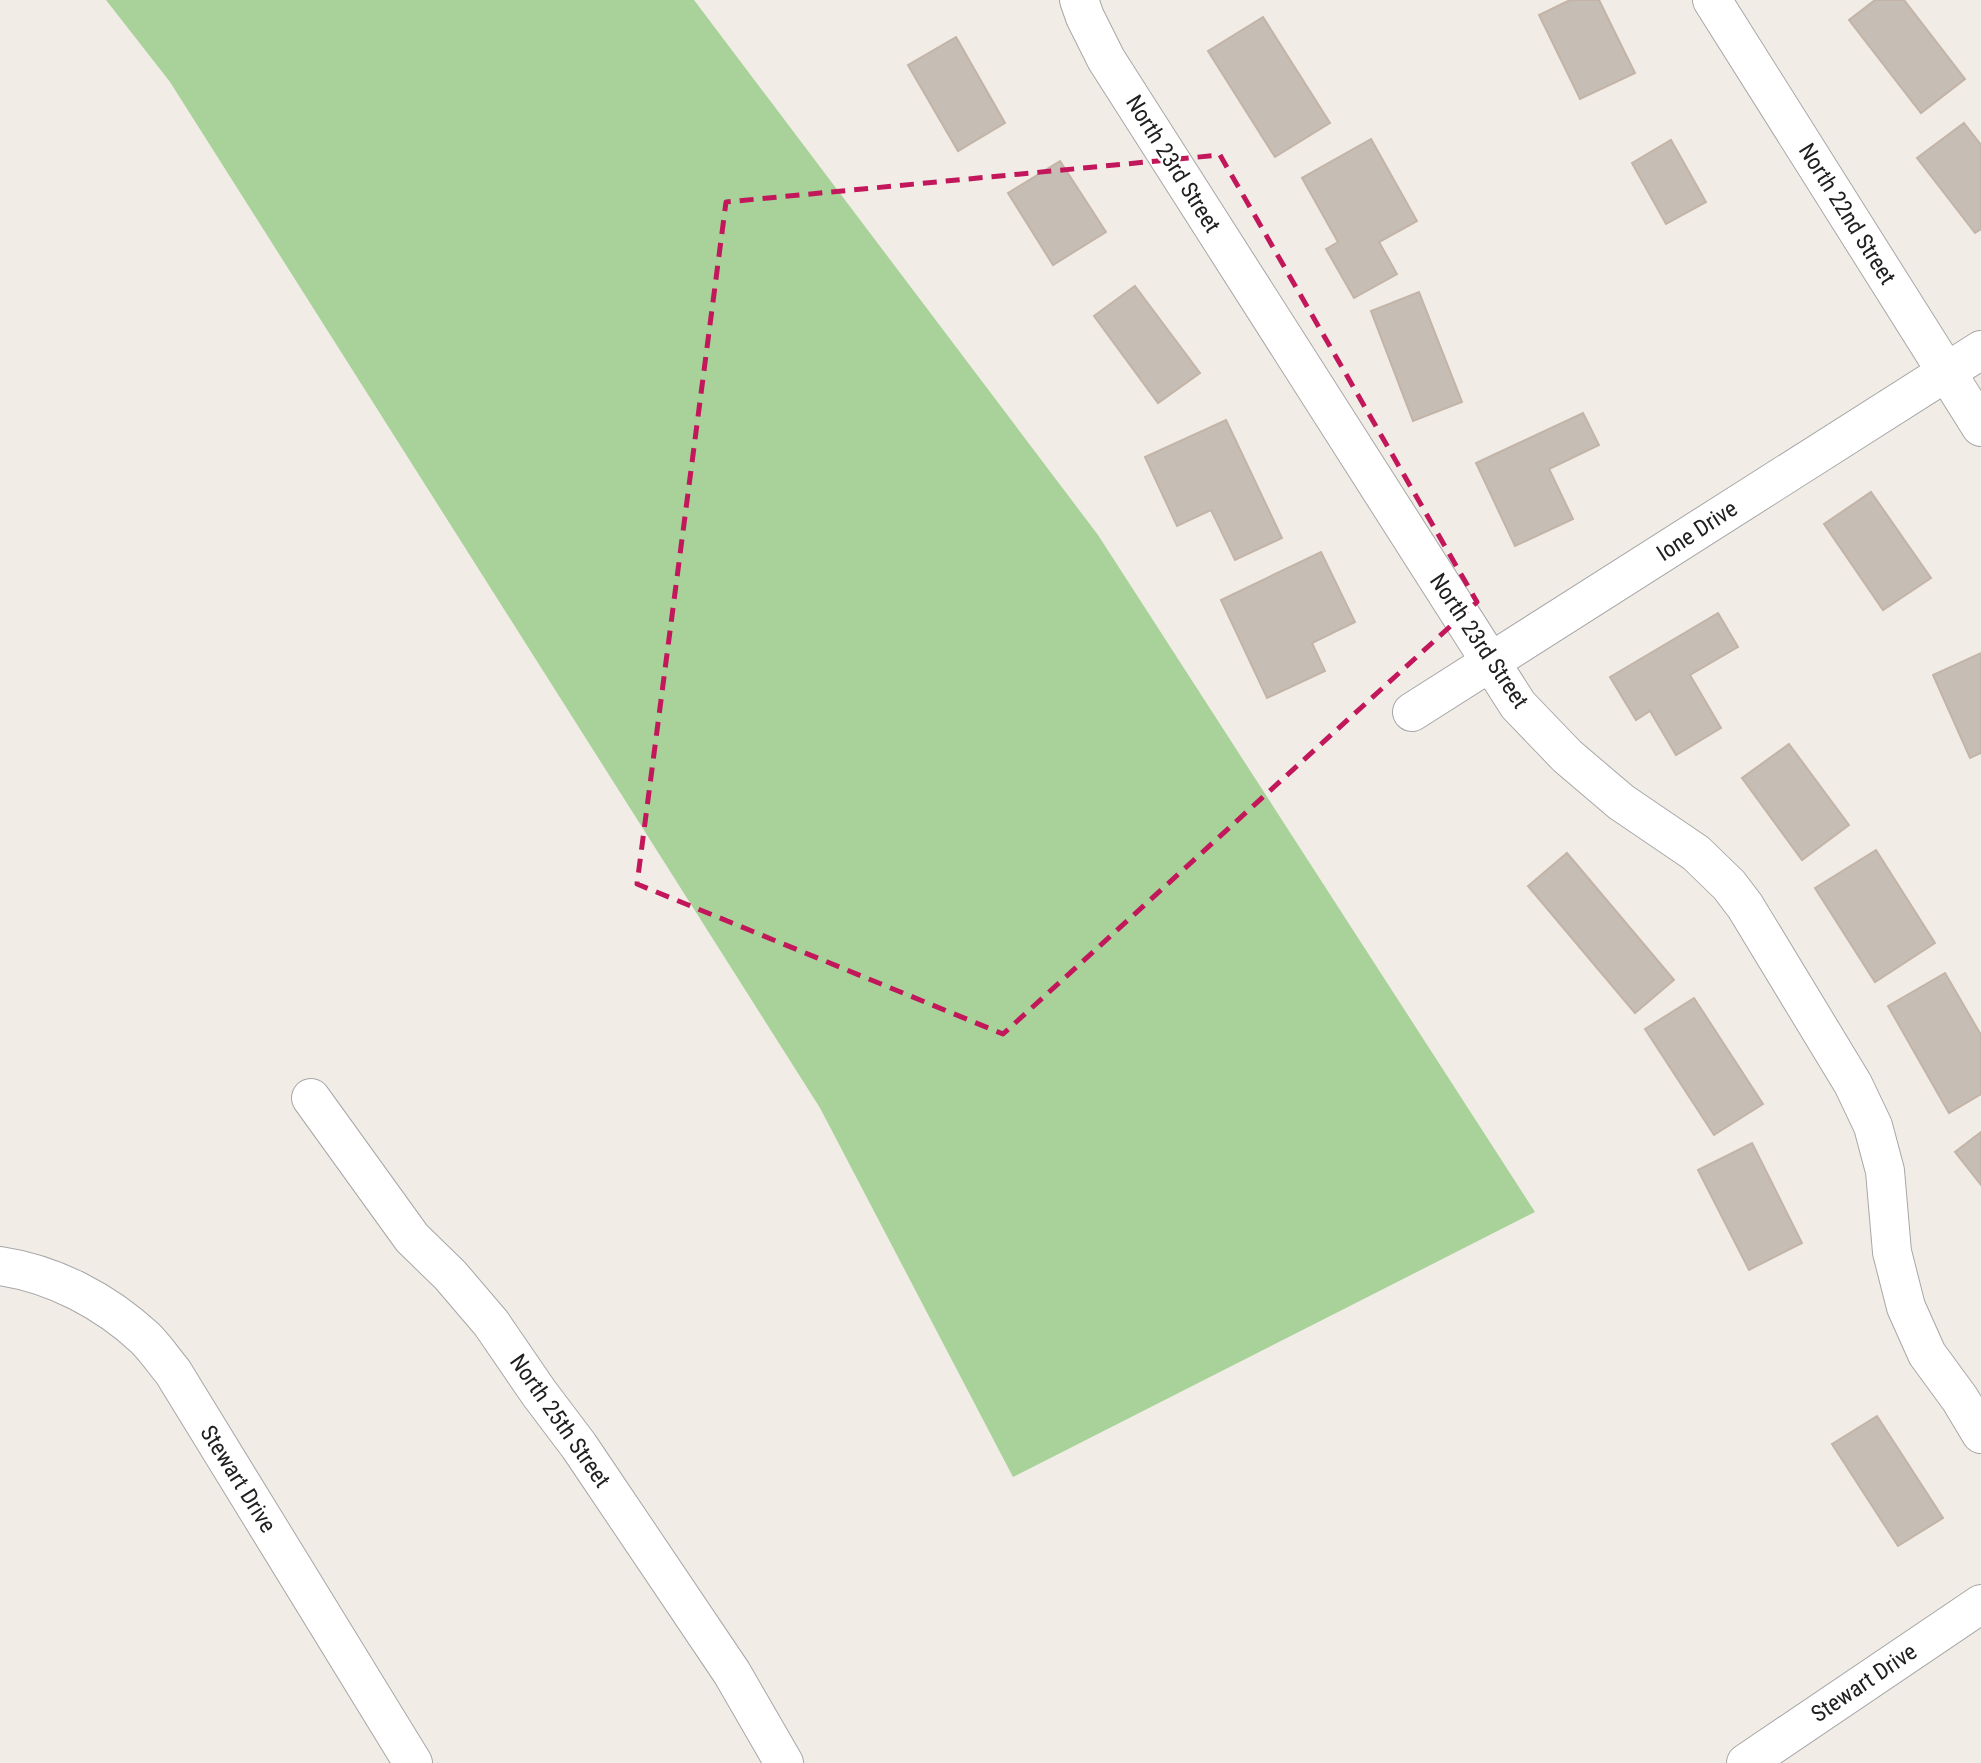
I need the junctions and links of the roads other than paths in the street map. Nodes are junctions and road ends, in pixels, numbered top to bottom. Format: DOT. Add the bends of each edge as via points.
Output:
graph roads {
  1 [pos="1079,0"];
  2 [pos="1712,0"];
  3 [pos="1981,350"];
  4 [pos="1947,372"];
  5 [pos="1981,428"];
  6 [pos="1490,663"];
  7 [pos="1412,712"];
  8 [pos="311,1098"];
  9 [pos="0,1266"];
  10 [pos="1981,1434"];
  11 [pos="1981,1604"];
  12 [pos="413,1763"];
  13 [pos="784,1763"];
  14 [pos="1746,1763"];
  1 -- 6 [label="street, North 23rd Street" via="1106,60"];
  2 -- 4 [label="street, North 22nd Street"];
  3 -- 4 [label="street, Ione Drive"];
  4 -- 5 [label="street, North 22nd Street"];
  4 -- 6 [label="street, Ione Drive"];
  6 -- 7 [label="street, Ione Drive"];
  6 -- 10 [label="street, North 23rd Street" via="1518,705 1567,756 1621,802 1696,853 1745,906 1853,1084 1873,1126 1885,1171 1892,1252 1906,1307 1927,1354"];
  8 -- 13 [label="street, North 25th Street" via="412,1238 491,1323 579,1446 732,1673"];
  9 -- 12 [label="street, Stewart Drive" via="67,1286 111,1311 146,1339 173,1372"];
  11 -- 14 [label="street, Stewart Drive"];
}
